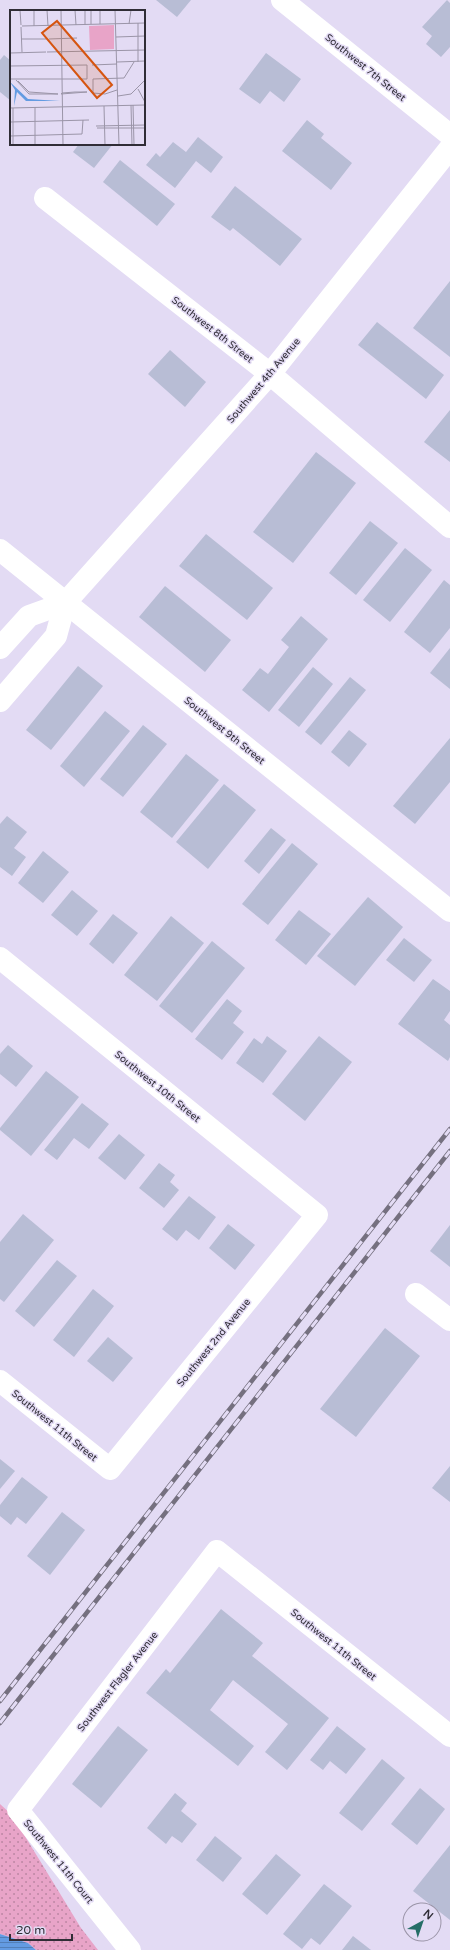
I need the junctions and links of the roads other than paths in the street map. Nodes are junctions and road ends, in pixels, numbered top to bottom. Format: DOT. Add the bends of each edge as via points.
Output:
graph roads {
  1 [pos="282,0"];
  2 [pos="450,134"];
  3 [pos="450,148"];
  4 [pos="45,198"];
  5 [pos="270,374"];
  6 [pos="450,527"];
  7 [pos="0,550"];
  8 [pos="65,603"];
  9 [pos="0,648"];
  10 [pos="0,701"];
  11 [pos="450,911"];
  12 [pos="0,958"];
  13 [pos="317,1214"];
  14 [pos="416,1294"];
  15 [pos="450,1320"];
  16 [pos="0,1381"];
  17 [pos="110,1469"];
  18 [pos="217,1551"];
  19 [pos="450,1736"];
  20 [pos="18,1810"];
  21 [pos="130,1950"];
  1 -- 2 [label="street, Southwest 7th Street"];
  3 -- 5 [label="street, Southwest 4th Avenue"];
  4 -- 5 [label="street, Southwest 8th Street"];
  5 -- 6 [label="street, Southwest 8th Street"];
  5 -- 8 [label="street, Southwest 4th Avenue"];
  7 -- 8 [label="street, Southwest 9th Street"];
  8 -- 9 [label="street, Southwest 4th Avenue" via="29,616"];
  8 -- 10 [label="street, Southwest 4th Avenue" via="56,636"];
  8 -- 11 [label="street, Southwest 9th Street"];
  12 -- 13 [label="street, Southwest 10th Street"];
  13 -- 17 [label="street, Southwest 2nd Avenue"];
  14 -- 15 [label="street"];
  16 -- 17 [label="street, Southwest 11th Street"];
  18 -- 19 [label="street, Southwest 11th Street"];
  18 -- 20 [label="street, Southwest Flagler Avenue"];
  20 -- 21 [label="street, Southwest 11th Court"];
}
